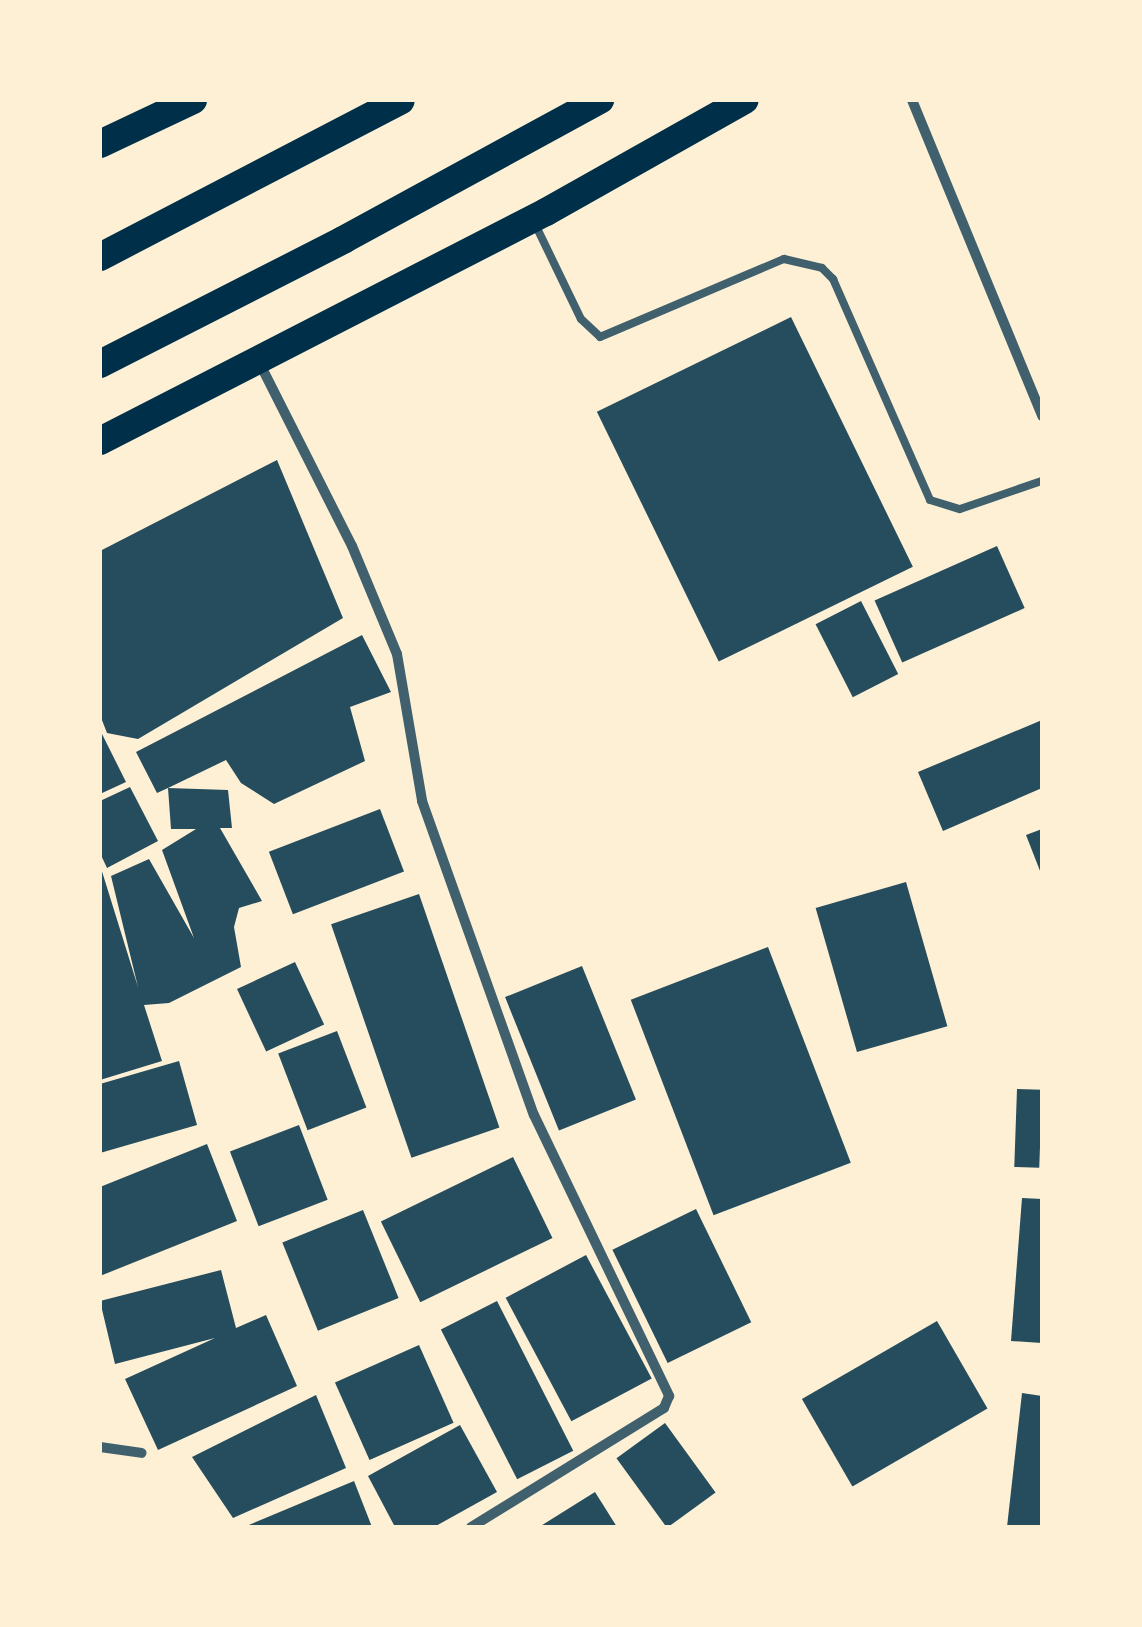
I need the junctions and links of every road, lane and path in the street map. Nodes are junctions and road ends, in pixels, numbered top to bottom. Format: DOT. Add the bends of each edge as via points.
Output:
graph roads {
  1 [pos="193,100"];
  2 [pos="401,100"];
  3 [pos="600,100"];
  4 [pos="745,100"];
  5 [pos="912,100"];
  6 [pos="100,144"];
  7 [pos="532,219"];
  8 [pos="100,257"];
  9 [pos="258,360"];
  10 [pos="100,364"];
  11 [pos="1042,416"];
  12 [pos="100,441"];
  13 [pos="1042,480"];
  14 [pos="100,1447"];
  15 [pos="142,1453"];
  16 [pos="472,1527"];
  1 -- 6 [label="highway"];
  2 -- 8 [label="highway"];
  3 -- 10 [label="highway"];
  4 -- 7 [label="highway"];
  5 -- 11 [label="street"];
  7 -- 9 [label="highway"];
  7 -- 13 [label="lane" via="581,318 600,336 784,259 822,268 833,279 930,500 960,510"];
  9 -- 12 [label="highway"];
  9 -- 16 [label="street" via="398,654 422,801 534,1115 669,1396 664,1408"];
  14 -- 15 [label="street"];
}
